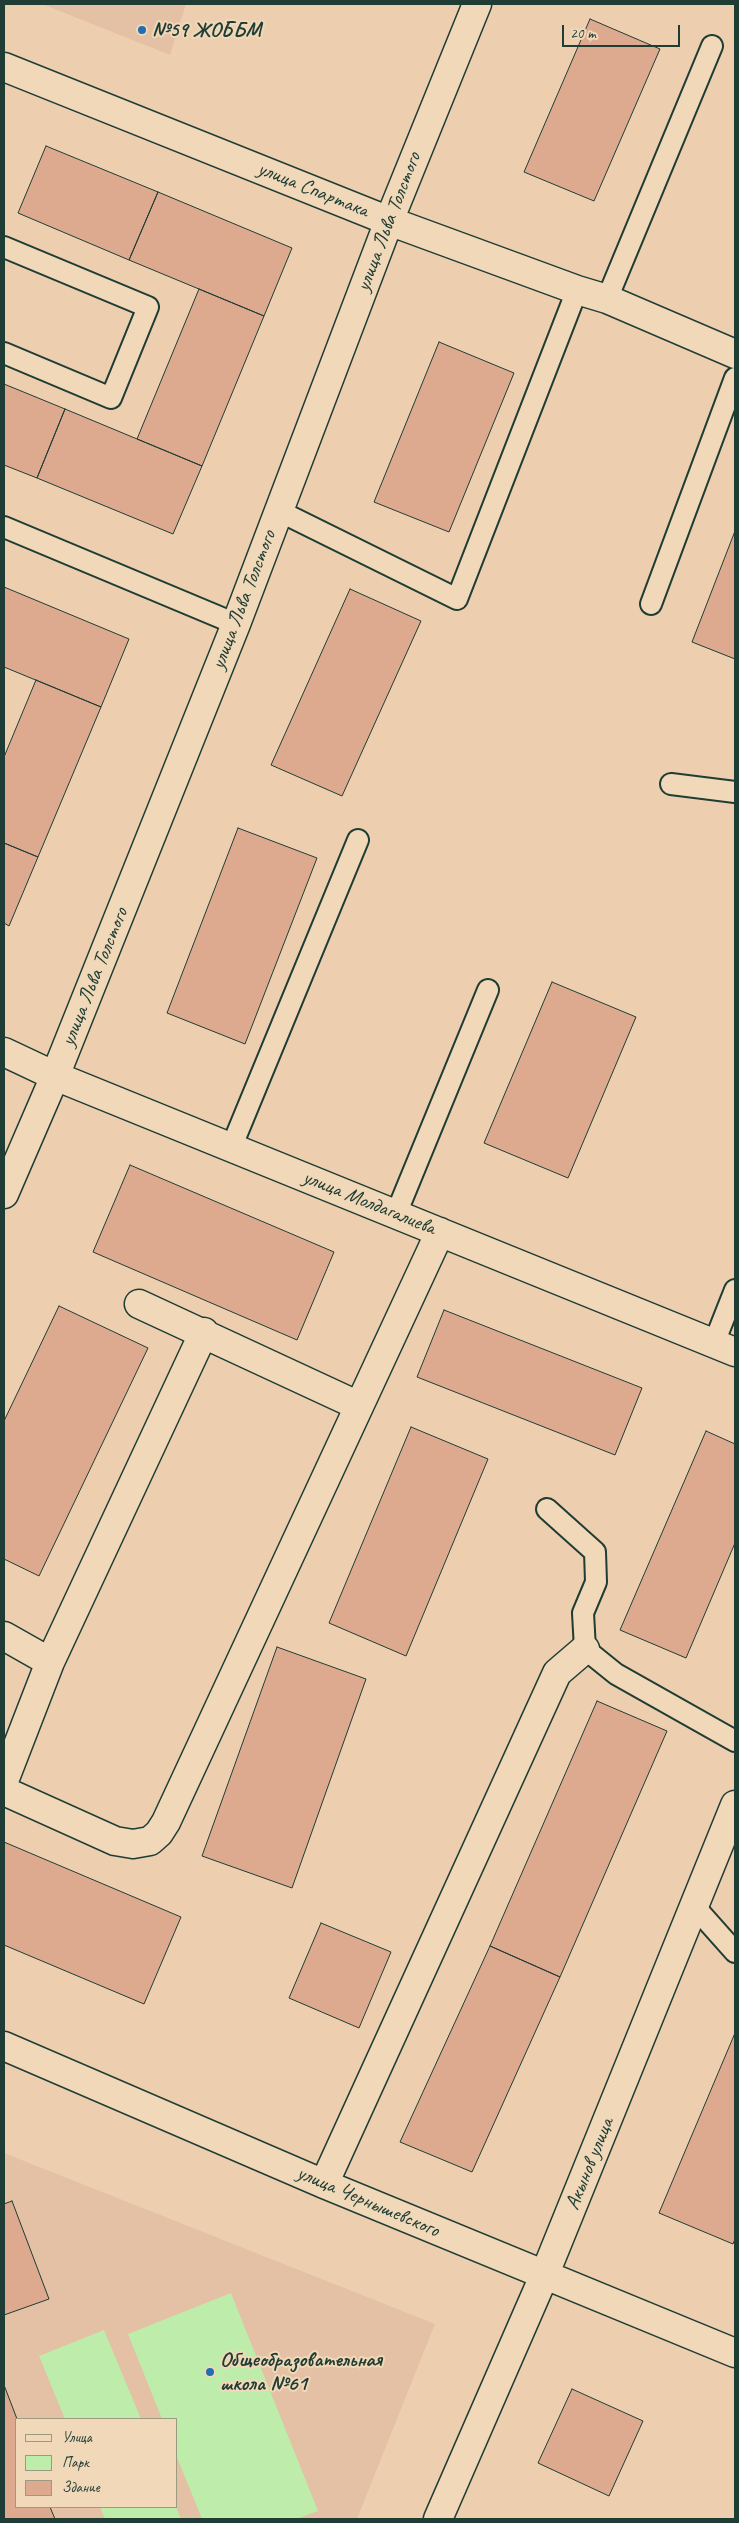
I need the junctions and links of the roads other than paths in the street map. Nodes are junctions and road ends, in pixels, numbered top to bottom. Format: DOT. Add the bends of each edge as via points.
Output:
graph roads {
  1 [pos="477,4"];
  2 [pos="712,46"];
  3 [pos="4,66"];
  4 [pos="389,221"];
  5 [pos="4,247"];
  6 [pos="577,290"];
  7 [pos="607,299"];
  8 [pos="4,353"];
  9 [pos="735,354"];
  10 [pos="735,378"];
  11 [pos="279,511"];
  12 [pos="4,526"];
  13 [pos="650,604"];
  14 [pos="236,624"];
  15 [pos="671,784"];
  16 [pos="735,792"];
  17 [pos="358,840"];
  18 [pos="488,990"];
  19 [pos="4,1052"];
  20 [pos="56,1076"];
  21 [pos="231,1148"];
  22 [pos="4,1194"];
  23 [pos="396,1214"];
  24 [pos="440,1232"];
  25 [pos="735,1290"];
  26 [pos="139,1304"];
  27 [pos="204,1332"];
  28 [pos="724,1347"];
  29 [pos="359,1406"];
  30 [pos="548,1509"];
  31 [pos="4,1636"];
  32 [pos="584,1649"];
  33 [pos="50,1662"];
  34 [pos="735,1741"];
  35 [pos="4,1781"];
  36 [pos="4,1791"];
  37 [pos="733,1818"];
  38 [pos="694,1906"];
  39 [pos="735,1952"];
  40 [pos="4,2046"];
  41 [pos="324,2184"];
  42 [pos="544,2276"];
  43 [pos="735,2353"];
  44 [pos="438,2519"];
  1 -- 4 [label="street, улица Льва Толстого"];
  2 -- 7 [label="lane"];
  3 -- 4 [label="street, улица Спартака"];
  4 -- 6 [label="street, улица Спартака"];
  4 -- 11 [label="street, улица Льва Толстого"];
  5 -- 8 [label="lane" via="148,307 111,398"];
  6 -- 7 [label="street, улица Спартака"];
  6 -- 11 [label="lane" via="457,599"];
  7 -- 9 [label="street, улица Спартака"];
  10 -- 13 [label="lane"];
  11 -- 14 [label="street, улица Льва Толстого"];
  12 -- 14 [label="lane"];
  14 -- 20 [label="street, улица Льва Толстого"];
  15 -- 16 [label="lane"];
  17 -- 21 [label="lane"];
  18 -- 23 [label="lane"];
  19 -- 20 [label="street, улица Молдагалиева"];
  20 -- 21 [label="street, улица Молдагалиева"];
  20 -- 22 [label="street, улица Льва Толстого"];
  21 -- 23 [label="street, улица Молдагалиева"];
  23 -- 24 [label="street, улица Молдагалиева"];
  24 -- 28 [label="street, улица Молдагалиева"];
  24 -- 29 [label="street"];
  25 -- 28 [label="lane"];
  26 -- 27 [label="street"];
  27 -- 29 [label="street"];
  27 -- 33 [label="street"];
  29 -- 36 [label="street" via="166,1822 158,1833 150,1840 133,1844 115,1840"];
  30 -- 32 [label="lane" via="594,1552 596,1582 583,1613"];
  31 -- 33 [label="street"];
  32 -- 34 [label="lane" via="616,1674"];
  32 -- 41 [label="street" via="556,1673"];
  33 -- 35 [label="street"];
  37 -- 38 [label="street, Акынов улица"];
  38 -- 39 [label="lane"];
  38 -- 42 [label="street, Акынов улица"];
  40 -- 41 [label="street, улица Чернышевского"];
  41 -- 42 [label="street, улица Чернышевского"];
  42 -- 43 [label="street, улица Чернышевского"];
  42 -- 44 [label="street, Акынов улица"];
}
